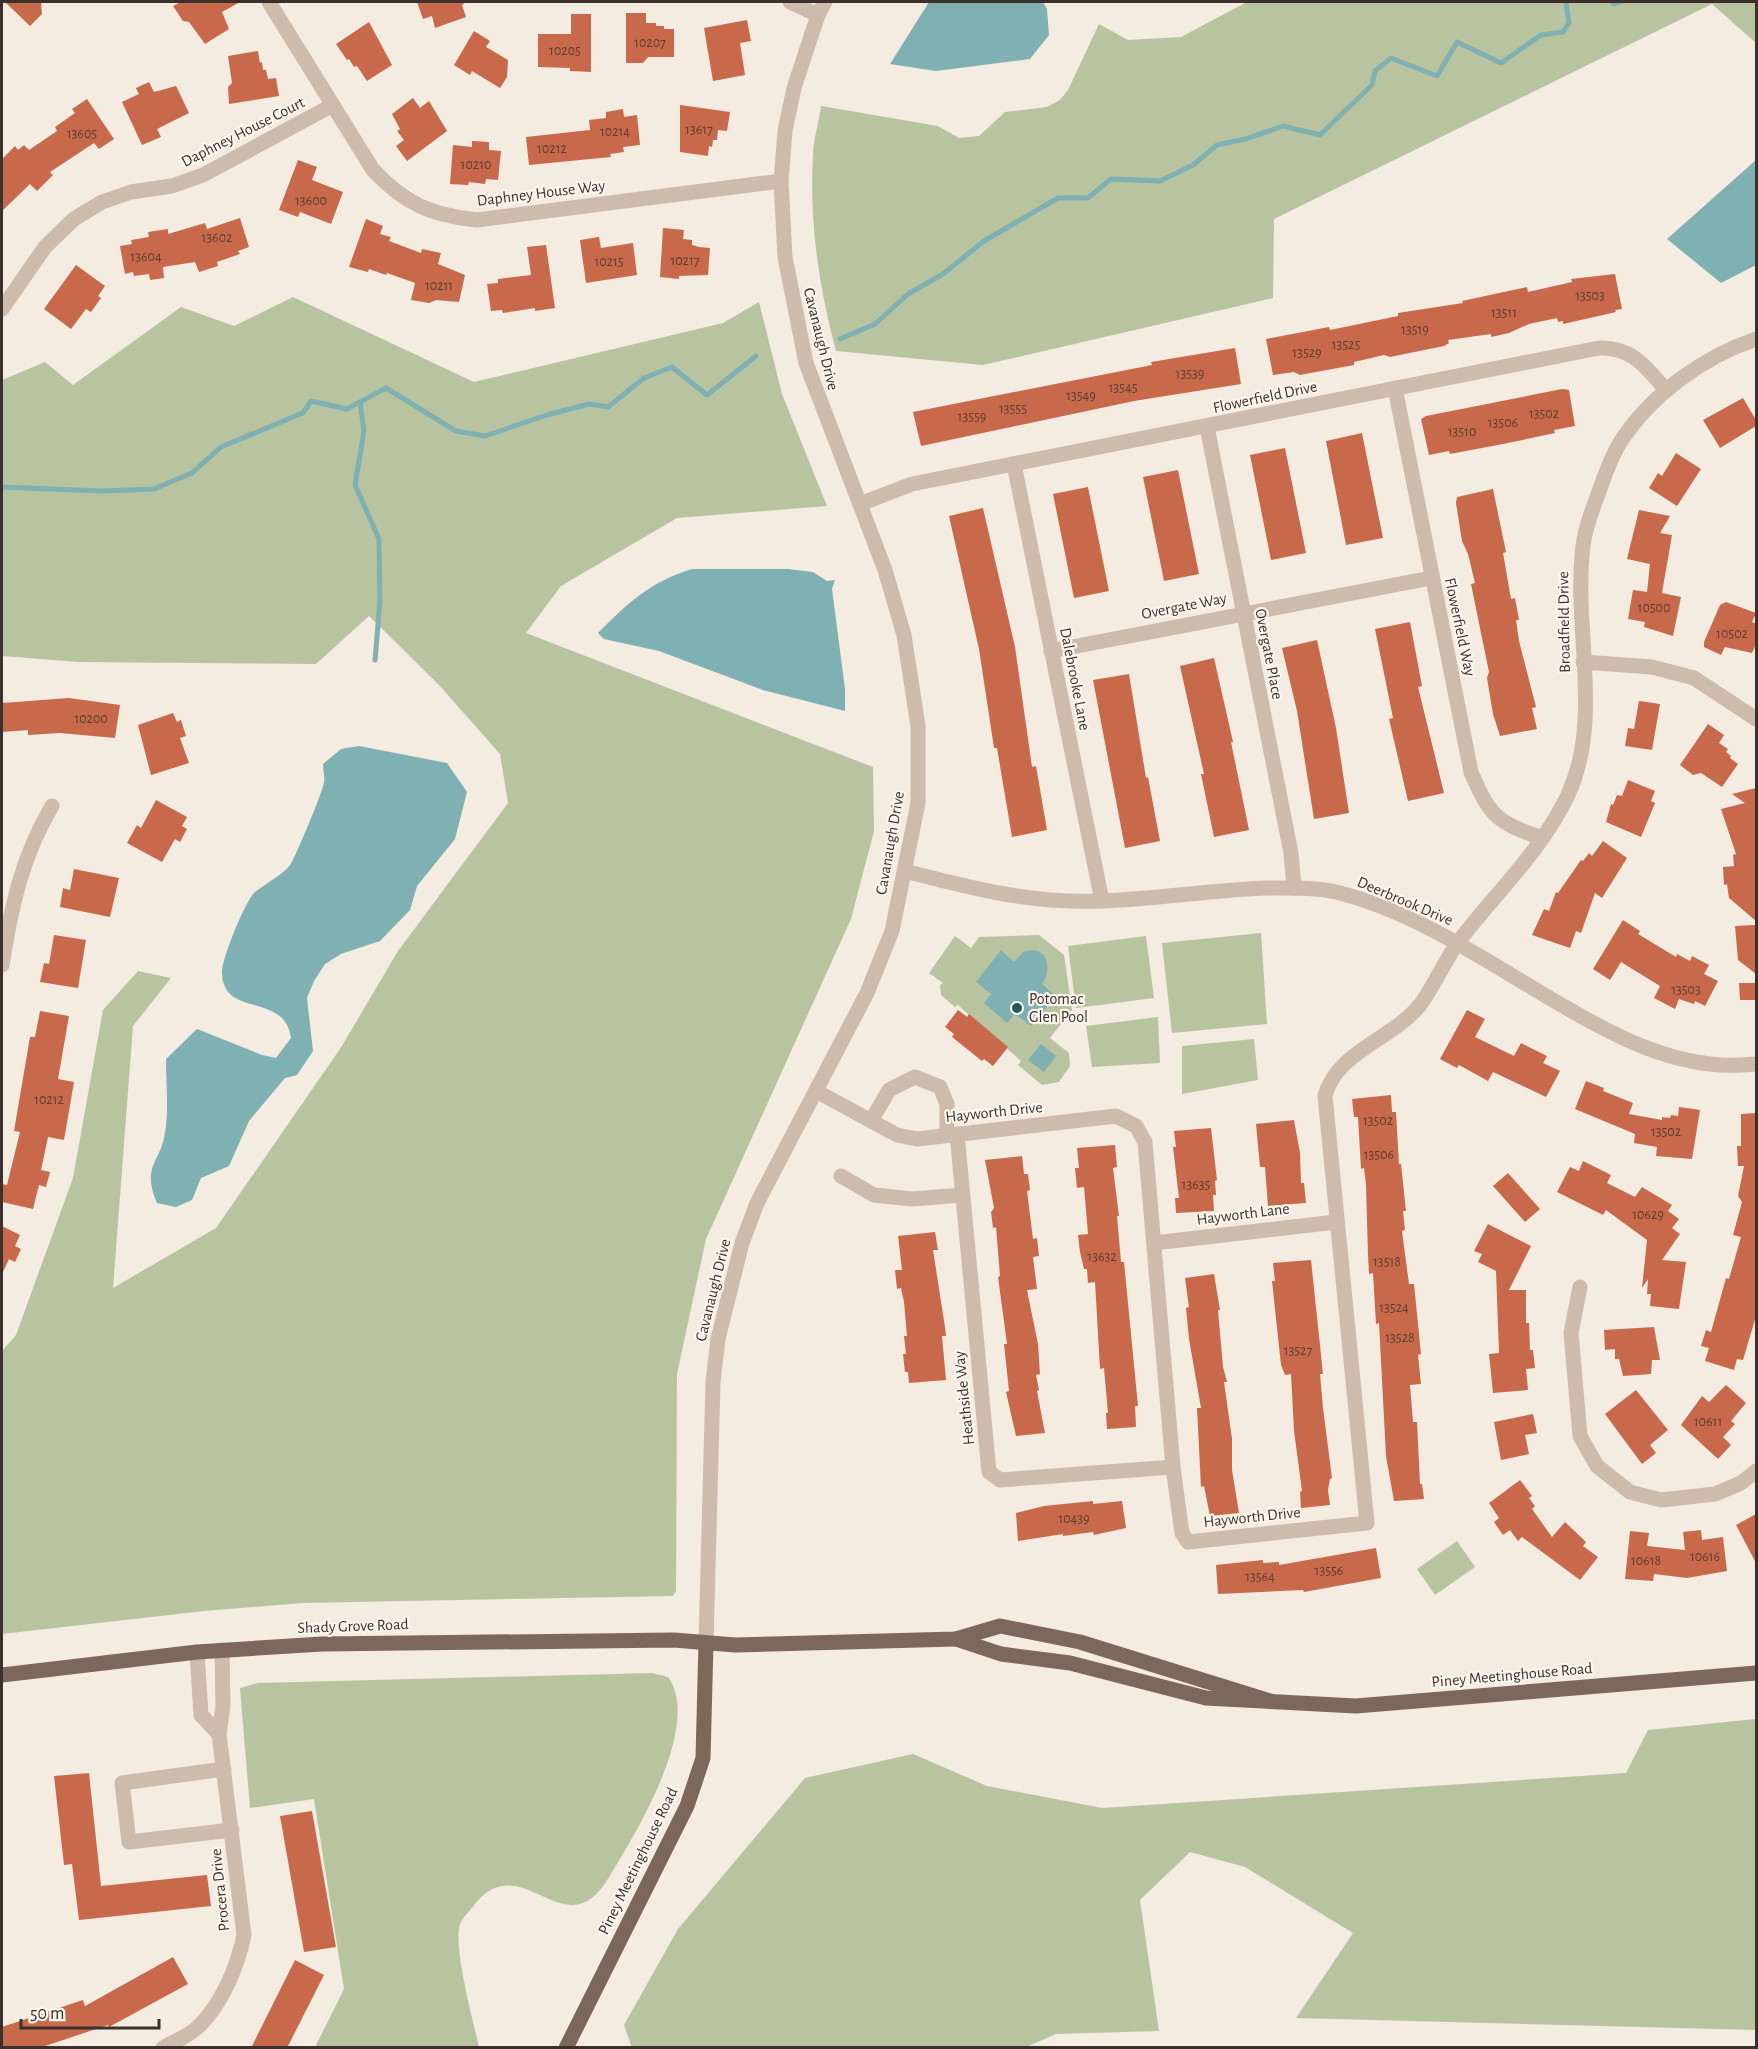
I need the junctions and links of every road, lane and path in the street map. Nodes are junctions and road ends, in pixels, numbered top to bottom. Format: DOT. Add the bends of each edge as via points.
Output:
graph roads {
  1 [pos="269,2"];
  2 [pos="790,2"];
  3 [pos="821,8"];
  4 [pos="333,105"];
  5 [pos="781,180"];
  6 [pos="2,309"];
  7 [pos="1756,339"];
  8 [pos="1395,388"];
  9 [pos="1666,390"];
  10 [pos="1207,427"];
  11 [pos="1014,464"];
  12 [pos="860,504"];
  13 [pos="1431,578"];
  14 [pos="1243,613"];
  15 [pos="1051,651"];
  16 [pos="1583,662"];
  17 [pos="1756,719"];
  18 [pos="52,806"];
  19 [pos="1542,838"];
  20 [pos="905,871"];
  21 [pos="1294,888"];
  22 [pos="1102,901"];
  23 [pos="6,915"];
  24 [pos="1458,943"];
  25 [pos="2,965"];
  26 [pos="1756,1064"];
  27 [pos="816,1091"];
  28 [pos="871,1121"];
  29 [pos="952,1135"];
  30 [pos="841,1176"];
  31 [pos="962,1195"];
  32 [pos="1336,1222"];
  33 [pos="1154,1243"];
  34 [pos="1580,1287"];
  35 [pos="1173,1467"];
  36 [pos="1756,1471"];
  37 [pos="956,1639"];
  38 [pos="706,1643"];
  39 [pos="222,1650"];
  40 [pos="196,1652"];
  41 [pos="1756,1673"];
  42 [pos="2,1675"];
  43 [pos="1270,1701"];
  44 [pos="219,1734"];
  45 [pos="224,1769"];
  46 [pos="232,1830"];
  47 [pos="187,2042"];
  48 [pos="163,2048"];
  49 [pos="566,2048"];
  1 -- 4 [label="street, Daphney House Way"];
  2 -- 3 [label="street"];
  3 -- 5 [label="street, Cavanaugh Drive" via="794,88"];
  4 -- 5 [label="street, Daphney House Way" via="373,170 393,191 418,207 451,217 521,215"];
  4 -- 6 [label="street, Daphney House Court" via="203,175 172,186 131,192 102,202 74,219 45,247"];
  5 -- 12 [label="street, Cavanaugh Drive" via="785,257 799,335 818,401"];
  7 -- 9 [label="street, Broadfield Drive" via="1698,367"];
  8 -- 9 [label="street, Flowerfield Drive" via="1599,348 1617,348 1646,367"];
  8 -- 10 [label="street, Flowerfield Drive"];
  8 -- 13 [label="street, Flowerfield Way"];
  9 -- 16 [label="street, Broadfield Drive" via="1621,441 1588,523 1582,555"];
  10 -- 11 [label="street, Flowerfield Drive"];
  10 -- 14 [label="street, Overgate Place"];
  11 -- 12 [label="street, Flowerfield Drive" via="912,484"];
  11 -- 15 [label="street, Dalebrooke Lane"];
  12 -- 20 [label="street, Cavanaugh Drive" via="904,635 918,726 918,803"];
  13 -- 14 [label="street, Overgate Way"];
  13 -- 19 [label="street, Flowerfield Way" via="1471,772 1485,804 1507,826"];
  14 -- 15 [label="street, Overgate Way"];
  14 -- 21 [label="street, Overgate Place" via="1291,853"];
  15 -- 22 [label="street, Dalebrooke Lane"];
  16 -- 17 [label="street" via="1652,666 1694,678"];
  16 -- 19 [label="street, Broadfield Drive" via="1584,750 1567,796"];
  18 -- 23 [label="street" via="27,855"];
  19 -- 24 [label="street, Broadfield Drive"];
  20 -- 22 [label="street, Deerbrook Drive" via="1047,902"];
  20 -- 27 [label="street, Cavanaugh Drive" via="892,931 867,993"];
  21 -- 22 [label="street, Deerbrook Drive" via="1234,889"];
  21 -- 24 [label="street, Deerbrook Drive" via="1338,892"];
  23 -- 25 [label="street"];
  24 -- 26 [label="street, Deerbrook Drive" via="1621,1039 1664,1054 1720,1065"];
  24 -- 32 [label="street, Hayworth Drive" via="1420,1005 1399,1026 1343,1065 1328,1083 1325,1096"];
  27 -- 28 [label="street, Hayworth Drive"];
  27 -- 38 [label="street, Cavanaugh Drive" via="758,1203 742,1243 718,1339 713,1382"];
  28 -- 29 [label="street, Hayworth Drive" via="897,1135 916,1139"];
  28 -- 29 [label="street, Heathside Way" via="890,1090 915,1077 940,1087"];
  29 -- 31 [label="street, Heathside Way"];
  29 -- 33 [label="street, Hayworth Drive" via="1116,1116 1136,1126 1145,1142"];
  30 -- 31 [label="street" via="874,1195 912,1199"];
  31 -- 35 [label="street, Heathside Way" via="989,1472 1000,1480"];
  32 -- 33 [label="street, Hayworth Lane"];
  32 -- 35 [label="street, Hayworth Drive" via="1367,1523 1188,1542 1182,1533"];
  33 -- 35 [label="street, Hayworth Drive"];
  34 -- 36 [label="street" via="1571,1333 1580,1436 1597,1466 1630,1492 1661,1500 1715,1494 1741,1483"];
  37 -- 38 [label="main road, Piney Meetinghouse Road"];
  37 -- 43 [label="main road, Piney Meetinghouse Road" via="1001,1654 1070,1663 1206,1698"];
  37 -- 43 [label="main road, Piney Meetinghouse Road" via="1000,1626 1080,1642"];
  38 -- 39 [label="main road, Shady Grove Road" via="394,1642"];
  38 -- 49 [label="main road, Piney Meetinghouse Road" via="703,1758 687,1806"];
  39 -- 40 [label="main road, Shady Grove Road"];
  39 -- 44 [label="street, Procera Drive"];
  40 -- 42 [label="main road, Shady Grove Road"];
  40 -- 44 [label="street" via="201,1714"];
  41 -- 43 [label="main road, Piney Meetinghouse Road" via="1356,1706"];
  44 -- 45 [label="street, Procera Drive"];
  45 -- 46 [label="street, Procera Drive"];
  45 -- 46 [label="street" via="122,1783 129,1842"];
  46 -- 47 [label="street, Procera Drive" via="243,1917 242,1947 210,2014"];
  47 -- 48 [label="street, Procera Drive"];
}
